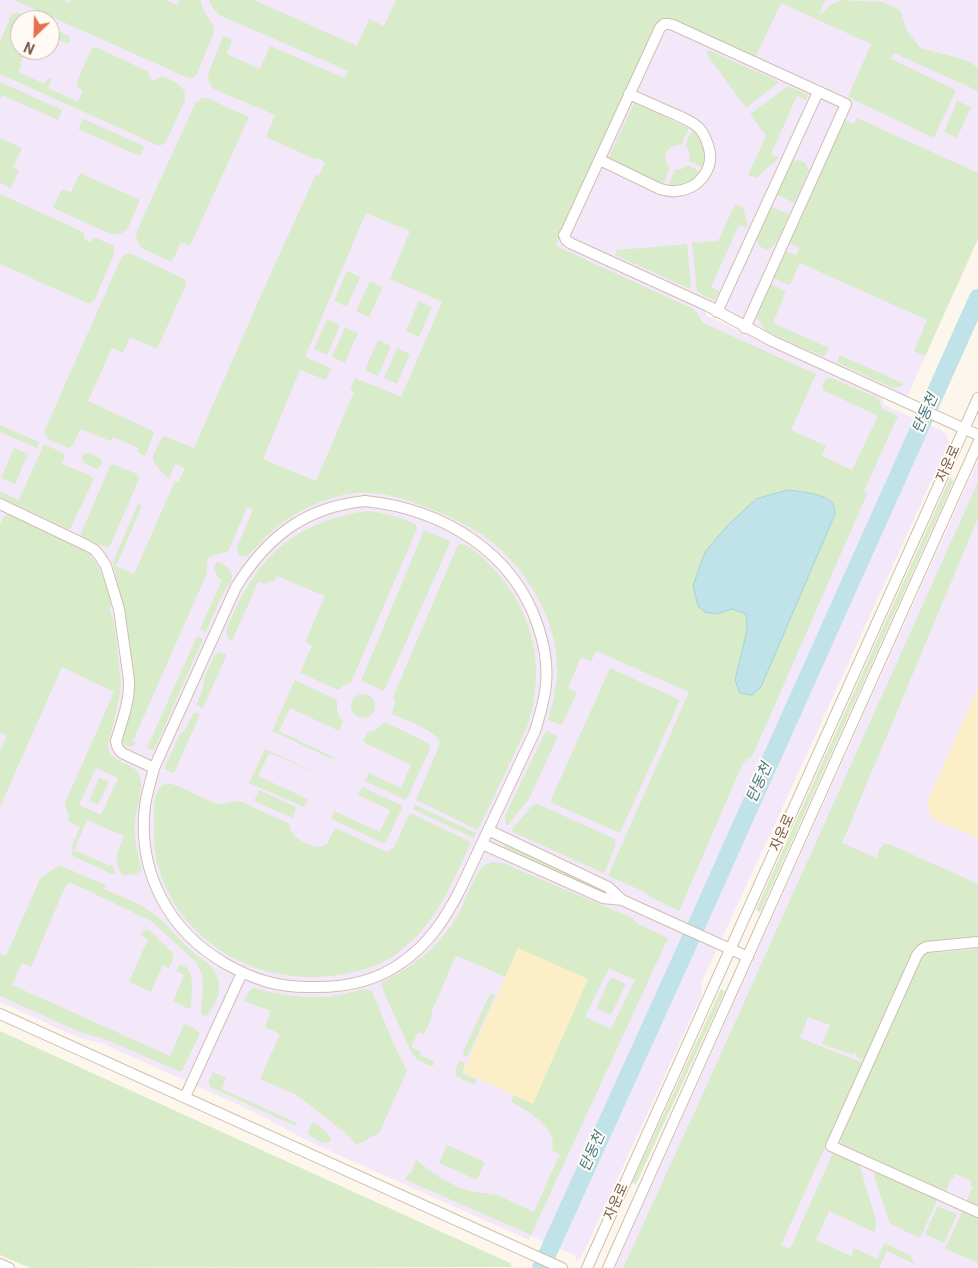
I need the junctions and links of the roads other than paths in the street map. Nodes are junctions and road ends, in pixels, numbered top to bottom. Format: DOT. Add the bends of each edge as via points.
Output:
graph roads {
  1 [pos="818,92"];
  2 [pos="629,94"];
  3 [pos="600,160"];
  4 [pos="717,312"];
  5 [pos="745,328"];
  6 [pos="978,398"];
  7 [pos="964,429"];
  8 [pos="978,435"];
  9 [pos="978,443"];
  10 [pos="1,508"];
  11 [pos="154,768"];
  12 [pos="488,830"];
  13 [pos="482,844"];
  14 [pos="622,900"];
  15 [pos="978,942"];
  16 [pos="730,950"];
  17 [pos="748,957"];
  18 [pos="242,973"];
  19 [pos="0,1014"];
  20 [pos="185,1097"];
  21 [pos="978,1212"];
  22 [pos="0,1264"];
  23 [pos="9,1268"];
  24 [pos="562,1268"];
  25 [pos="587,1268"];
  26 [pos="608,1268"];
  1 -- 2 [label="street" via="664,24"];
  1 -- 4 [label="street"];
  1 -- 5 [label="street" via="846,104"];
  2 -- 3 [label="street"];
  2 -- 3 [label="street" via="699,128 710,150 707,172 691,188 675,192 660,189"];
  3 -- 4 [label="street" via="564,235 566,240"];
  4 -- 5 [label="street"];
  5 -- 7 [label="street"];
  6 -- 7 [label="street, 자운로"];
  7 -- 8 [label="street"];
  7 -- 16 [label="street, 자운로"];
  9 -- 17 [label="street, 자운로"];
  10 -- 11 [label="street" via="86,544 106,566 118,609 129,680 117,746 122,753"];
  11 -- 12 [label="street" via="236,587 257,556 284,531 314,514 348,502 384,503 450,526 480,544 523,591 541,635 547,681 543,708"];
  11 -- 18 [label="street" via="144,826 155,886 170,914 194,942"];
  12 -- 13 [label="street"];
  12 -- 14 [label="street" via="608,887"];
  13 -- 14 [label="street" via="603,898"];
  13 -- 18 [label="street" via="435,933 419,950 383,974 324,988 284,986"];
  14 -- 16 [label="street"];
  15 -- 21 [label="street" via="926,947 917,955 831,1146"];
  16 -- 17 [label="street"];
  16 -- 25 [label="street, 자운로"];
  17 -- 26 [label="street, 자운로"];
  18 -- 20 [label="street"];
  19 -- 20 [label="street"];
  20 -- 24 [label="street"];
  22 -- 23 [label="street"];
}
